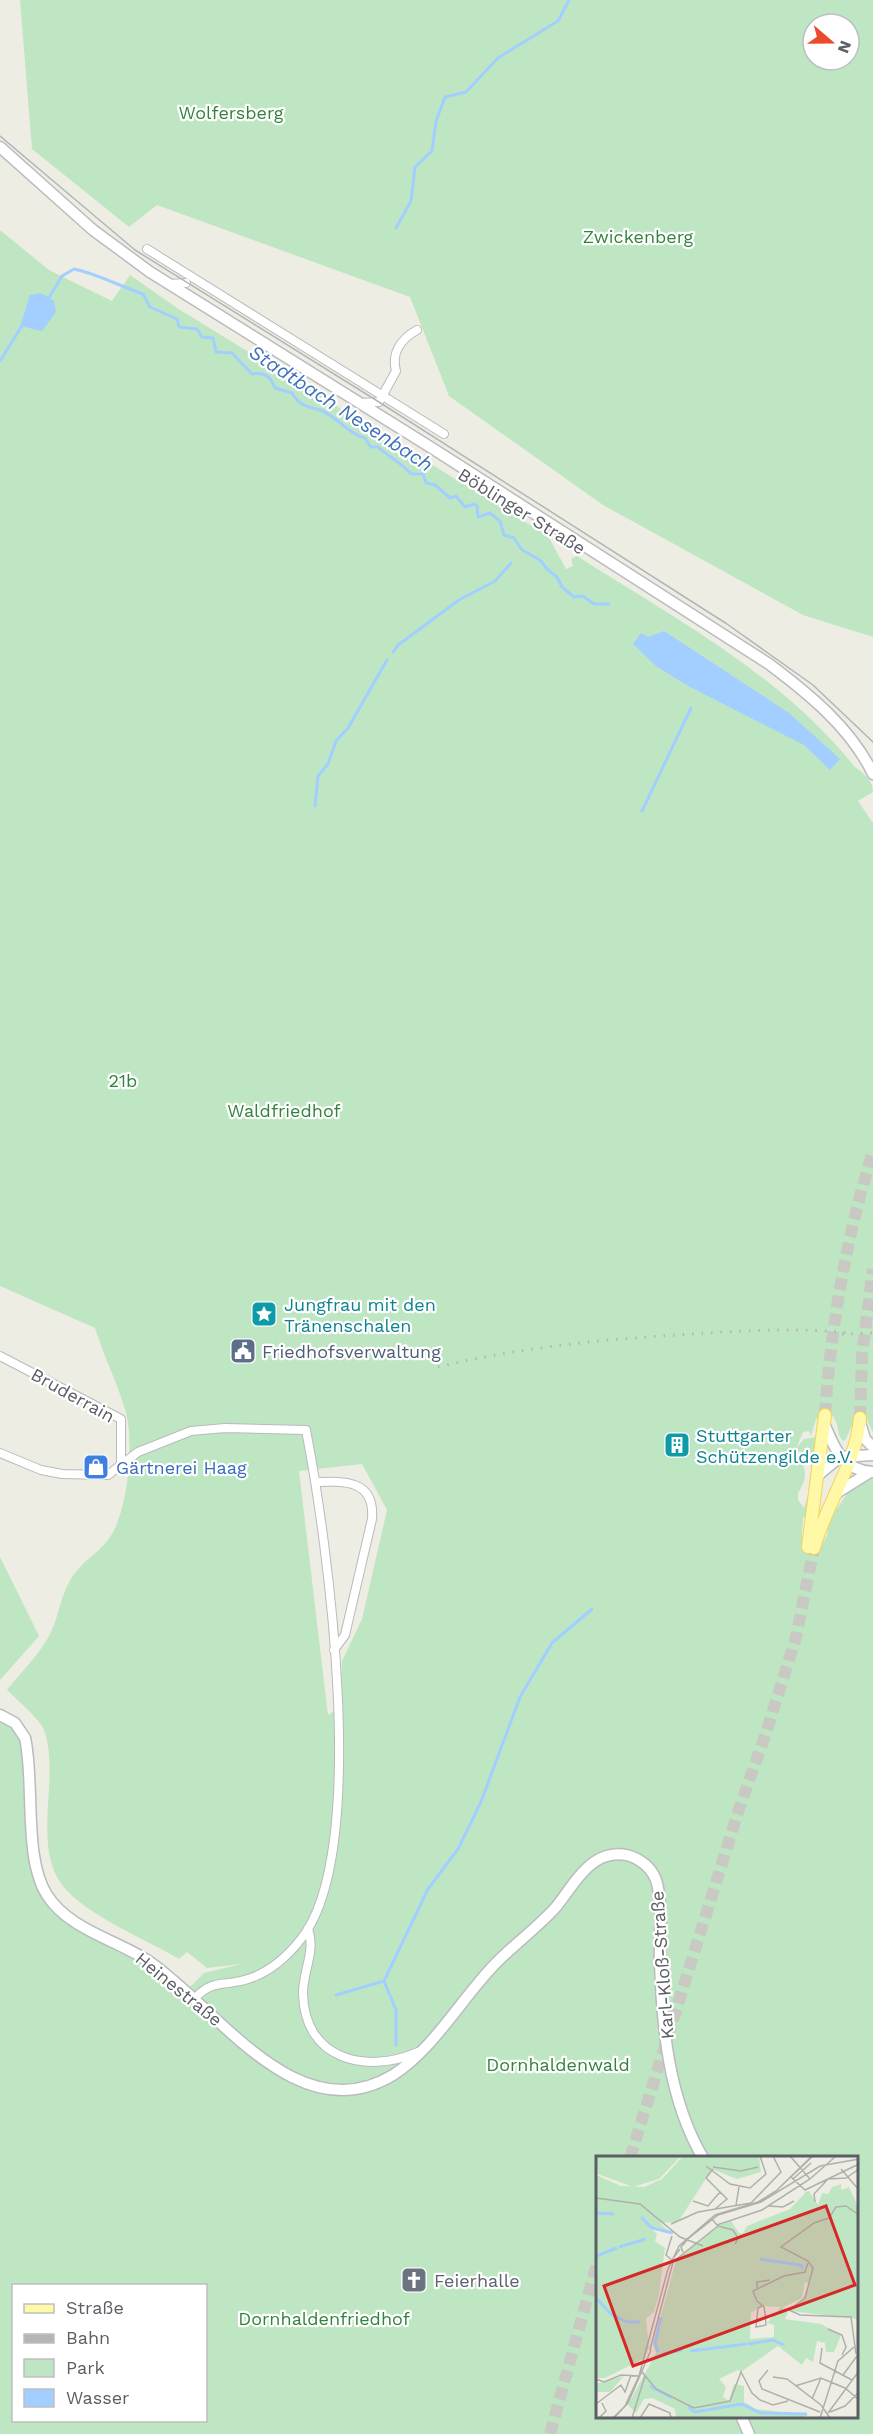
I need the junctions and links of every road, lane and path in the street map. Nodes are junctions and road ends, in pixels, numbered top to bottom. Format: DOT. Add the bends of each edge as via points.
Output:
graph roads {
  1 [pos="0,147"];
  2 [pos="93,230"];
  3 [pos="147,249"];
  4 [pos="188,279"];
  5 [pos="169,284"];
  6 [pos="193,298"];
  7 [pos="417,330"];
  8 [pos="381,398"];
  9 [pos="360,403"];
  10 [pos="444,434"];
  11 [pos="873,775"];
  12 [pos="0,1356"];
  13 [pos="824,1419"];
  14 [pos="860,1420"];
  15 [pos="873,1447"];
  16 [pos="0,1453"];
  17 [pos="873,1455"];
  18 [pos="846,1459"];
  19 [pos="121,1464"];
  20 [pos="871,1472"];
  21 [pos="817,1476"];
  22 [pos="316,1482"];
  23 [pos="835,1495"];
  24 [pos="334,1650"];
  25 [pos="0,1715"];
  26 [pos="308,1929"];
  27 [pos="195,1998"];
  28 [pos="421,2051"];
  29 [pos="702,2156"];
  30 [pos="742,2419"];
  31 [pos="749,2434"];
  1 -- 2 [label="main road, Böblinger Straße"];
  2 -- 5 [label="main road, Böblinger Straße"];
  2 -- 11 [label="main road, Böblinger Straße" via="100,242 146,278 580,548 756,663 828,723"];
  3 -- 4 [label="street"];
  4 -- 5 [label="street"];
  4 -- 6 [label="street"];
  4 -- 8 [label="street"];
  5 -- 6 [label="main road, Böblinger Straße"];
  6 -- 9 [label="main road, Böblinger Straße"];
  7 -- 8 [label="street" via="400,344 393,360 396,371"];
  8 -- 9 [label="street"];
  8 -- 10 [label="street"];
  9 -- 11 [label="main road, Böblinger Straße" via="769,664 846,733"];
  12 -- 19 [label="street, Bruderrain" via="121,1419"];
  13 -- 18 [label="main road"];
  13 -- 21 [label="main road"];
  14 -- 15 [label="main road"];
  14 -- 18 [label="main road"];
  16 -- 19 [label="street" via="41,1470 73,1476 108,1475"];
  17 -- 18 [label="main road"];
  18 -- 20 [label="main road"];
  18 -- 21 [label="main road"];
  18 -- 23 [label="main road"];
  19 -- 22 [label="street" via="159,1442 191,1431 306,1430"];
  20 -- 23 [label="main road"];
  21 -- 23 [label="main road" via="811,1547"];
  22 -- 24 [label="street"];
  22 -- 24 [label="street" via="349,1481 362,1488 372,1503 372,1519 345,1635"];
  24 -- 26 [label="street" via="339,1804 322,1903"];
  25 -- 27 [label="main road, Heinestraße" via="15,1723 25,1738 35,1856 48,1897 69,1917 147,1960"];
  26 -- 27 [label="street" via="264,1973 208,1985"];
  26 -- 28 [label="street" via="311,1949 303,1985 304,2002 307,2020 316,2035 340,2056 364,2063 395,2062"];
  27 -- 28 [label="main road, Heinestraße" via="275,2068 318,2088 346,2090 374,2084 399,2071"];
  28 -- 29 [label="main road, Karl-Kloß-Straße" via="497,1961 553,1910 590,1865 611,1855 633,1857 649,1869 658,1884 664,2027 679,2104"];
  30 -- 31 [label="main road"];
}
